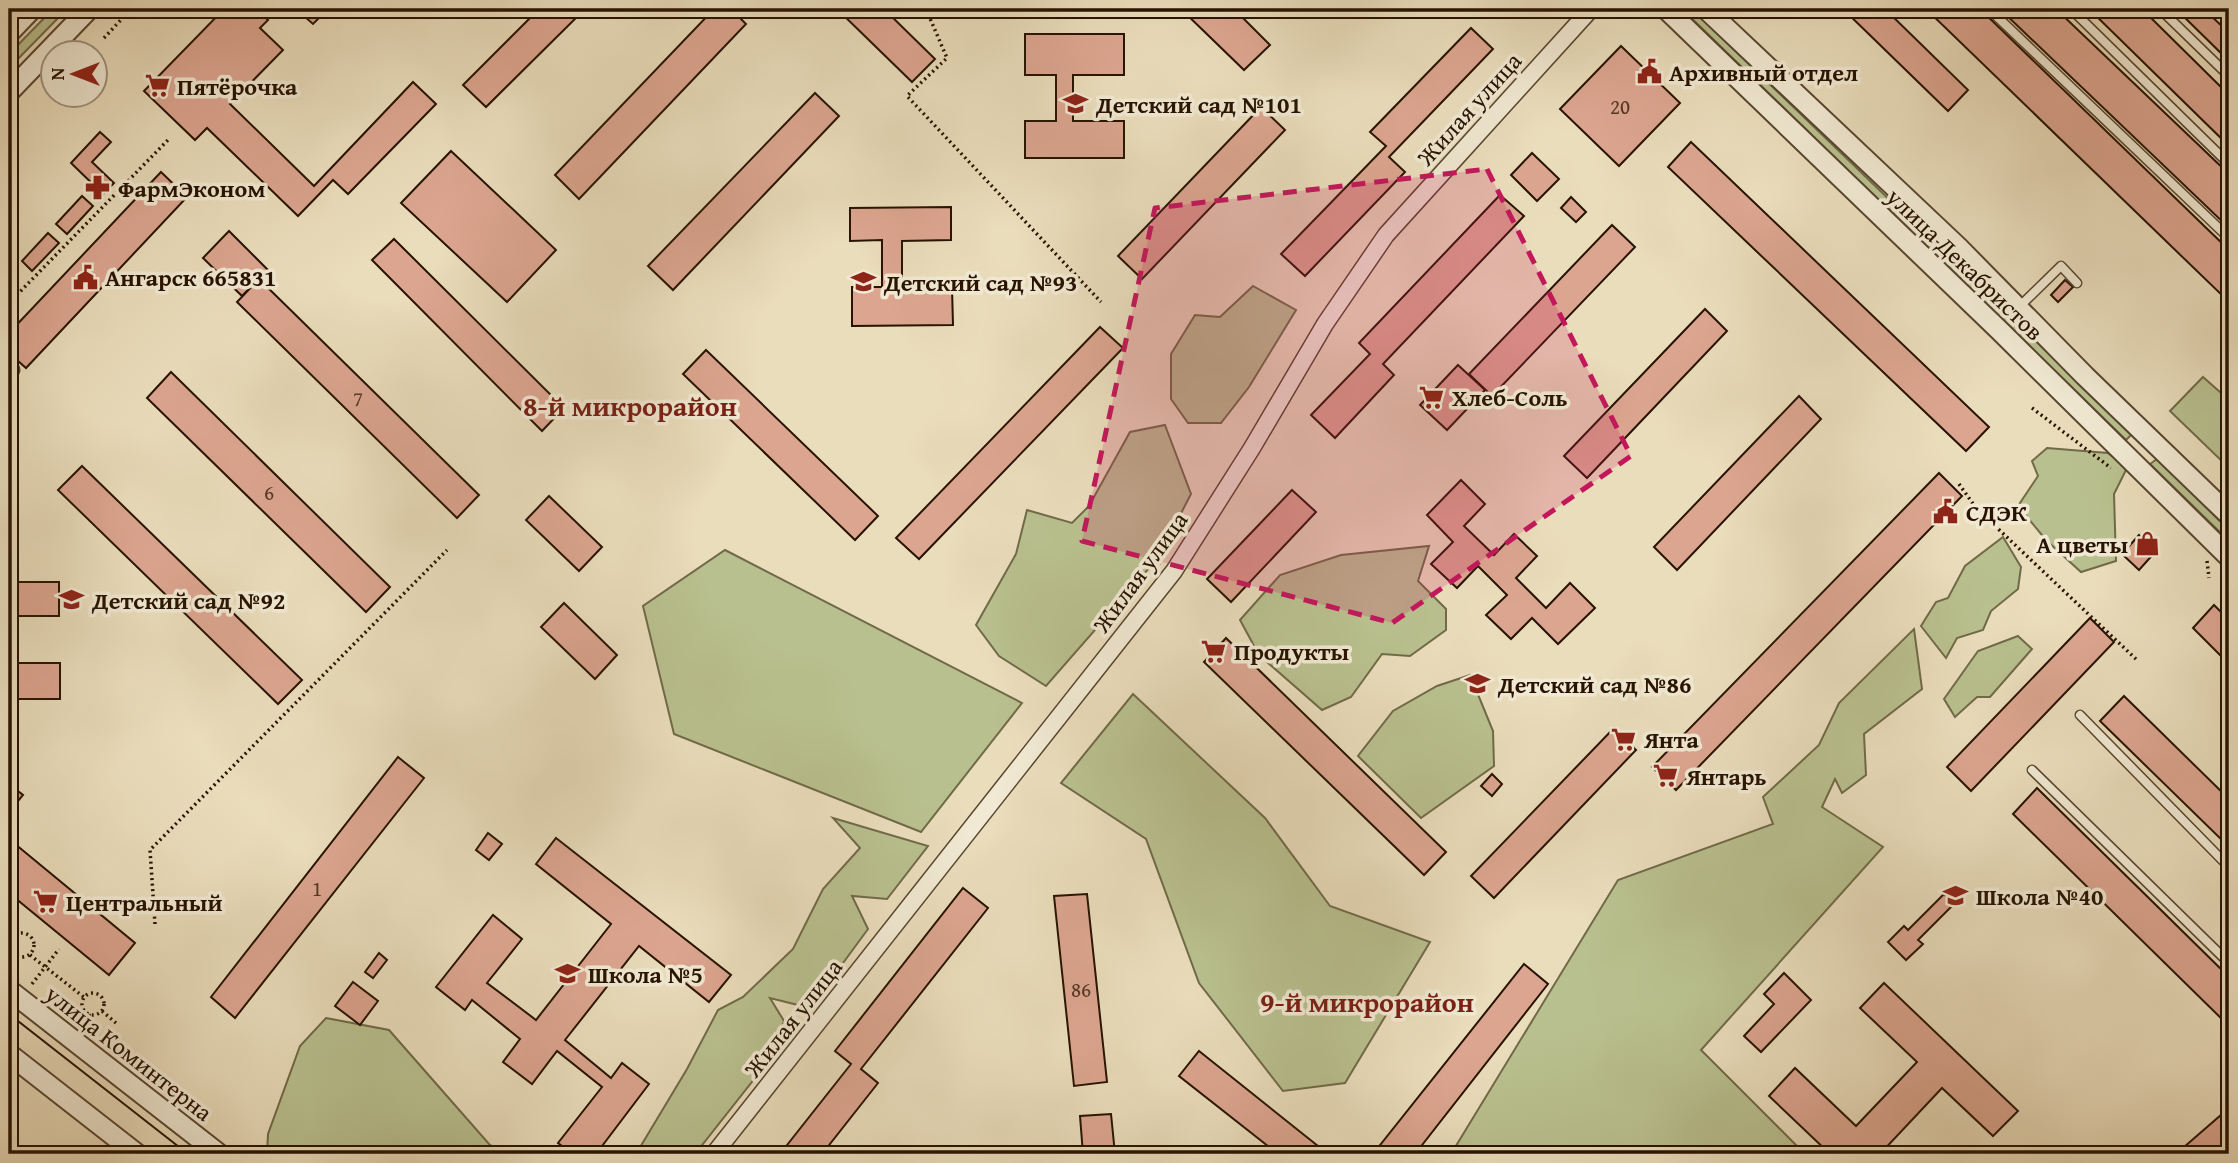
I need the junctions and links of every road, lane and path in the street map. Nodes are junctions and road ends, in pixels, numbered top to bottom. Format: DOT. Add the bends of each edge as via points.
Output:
graph roads {
  1 [pos="32,9"];
  2 [pos="89,9"];
  3 [pos="131,9"];
  4 [pos="926,9"];
  5 [pos="1591,9"];
  6 [pos="1666,9"];
  7 [pos="1706,9"];
  8 [pos="1989,9"];
  9 [pos="2071,9"];
  10 [pos="2160,9"];
  11 [pos="9,33"];
  12 [pos="104,37"];
  13 [pos="2229,76"];
  14 [pos="9,92"];
  15 [pos="167,140"];
  16 [pos="2229,164"];
  17 [pos="2229,238"];
  18 [pos="2077,283"];
  19 [pos="1101,302"];
  20 [pos="9,303"];
  21 [pos="2018,308"];
  22 [pos="2032,408"];
  23 [pos="2150,439"];
  24 [pos="2124,466"];
  25 [pos="1959,484"];
  26 [pos="2229,515"];
  27 [pos="447,550"];
  28 [pos="2229,557"];
  29 [pos="2207,561"];
  30 [pos="2209,579"];
  31 [pos="2137,660"];
  32 [pos="2080,715"];
  33 [pos="2032,770"];
  34 [pos="2229,867"];
  35 [pos="155,924"];
  36 [pos="11,936"];
  37 [pos="59,949"];
  38 [pos="30,954"];
  39 [pos="2229,963"];
  40 [pos="46,967"];
  41 [pos="19,989"];
  42 [pos="85,998"];
  43 [pos="102,1011"];
  44 [pos="89,1014"];
  45 [pos="116,1023"];
  46 [pos="91,1038"];
  47 [pos="9,1054"];
  48 [pos="137,1154"];
  49 [pos="219,1154"];
  50 [pos="714,1154"];
  1 -- 11 [label="street"];
  2 -- 14 [label="street"];
  3 -- 12 [label="path"];
  4 -- 19 [label="path" via="947,58 907,96"];
  5 -- 50 [label="street, Жилая улица" via="1386,235 1325,324 1174,571"];
  6 -- 24 [label="street, улица Декабристов"];
  7 -- 21 [label="street, улица Декабристов"];
  8 -- 17 [label="lane"];
  9 -- 16 [label="lane"];
  10 -- 13 [label="lane"];
  15 -- 20 [label="path"];
  18 -- 21 [label="lane" via="2061,266"];
  21 -- 23 [label="street, улица Декабристов"];
  22 -- 24 [label="path"];
  23 -- 24 [label="street"];
  23 -- 26 [label="street, улица Декабристов"];
  24 -- 28 [label="street, улица Декабристов"];
  25 -- 31 [label="path" via="1976,508"];
  27 -- 35 [label="path" via="150,850"];
  29 -- 30 [label="path"];
  32 -- 34 [label="lane"];
  33 -- 39 [label="lane"];
  36 -- 38 [label="path" via="15,955"];
  36 -- 38 [label="path" via="30,936 34,943"];
  37 -- 40 [label="path"];
  38 -- 40 [label="path"];
  40 -- 41 [label="path"];
  40 -- 42 [label="path"];
  41 -- 49 [label="street, улица Коминтерна"];
  42 -- 43 [label="path" via="99,995"];
  42 -- 44 [label="path" via="83,1006"];
  43 -- 44 [label="path"];
  43 -- 45 [label="path"];
  44 -- 46 [label="path"];
  47 -- 48 [label="street"];
}
